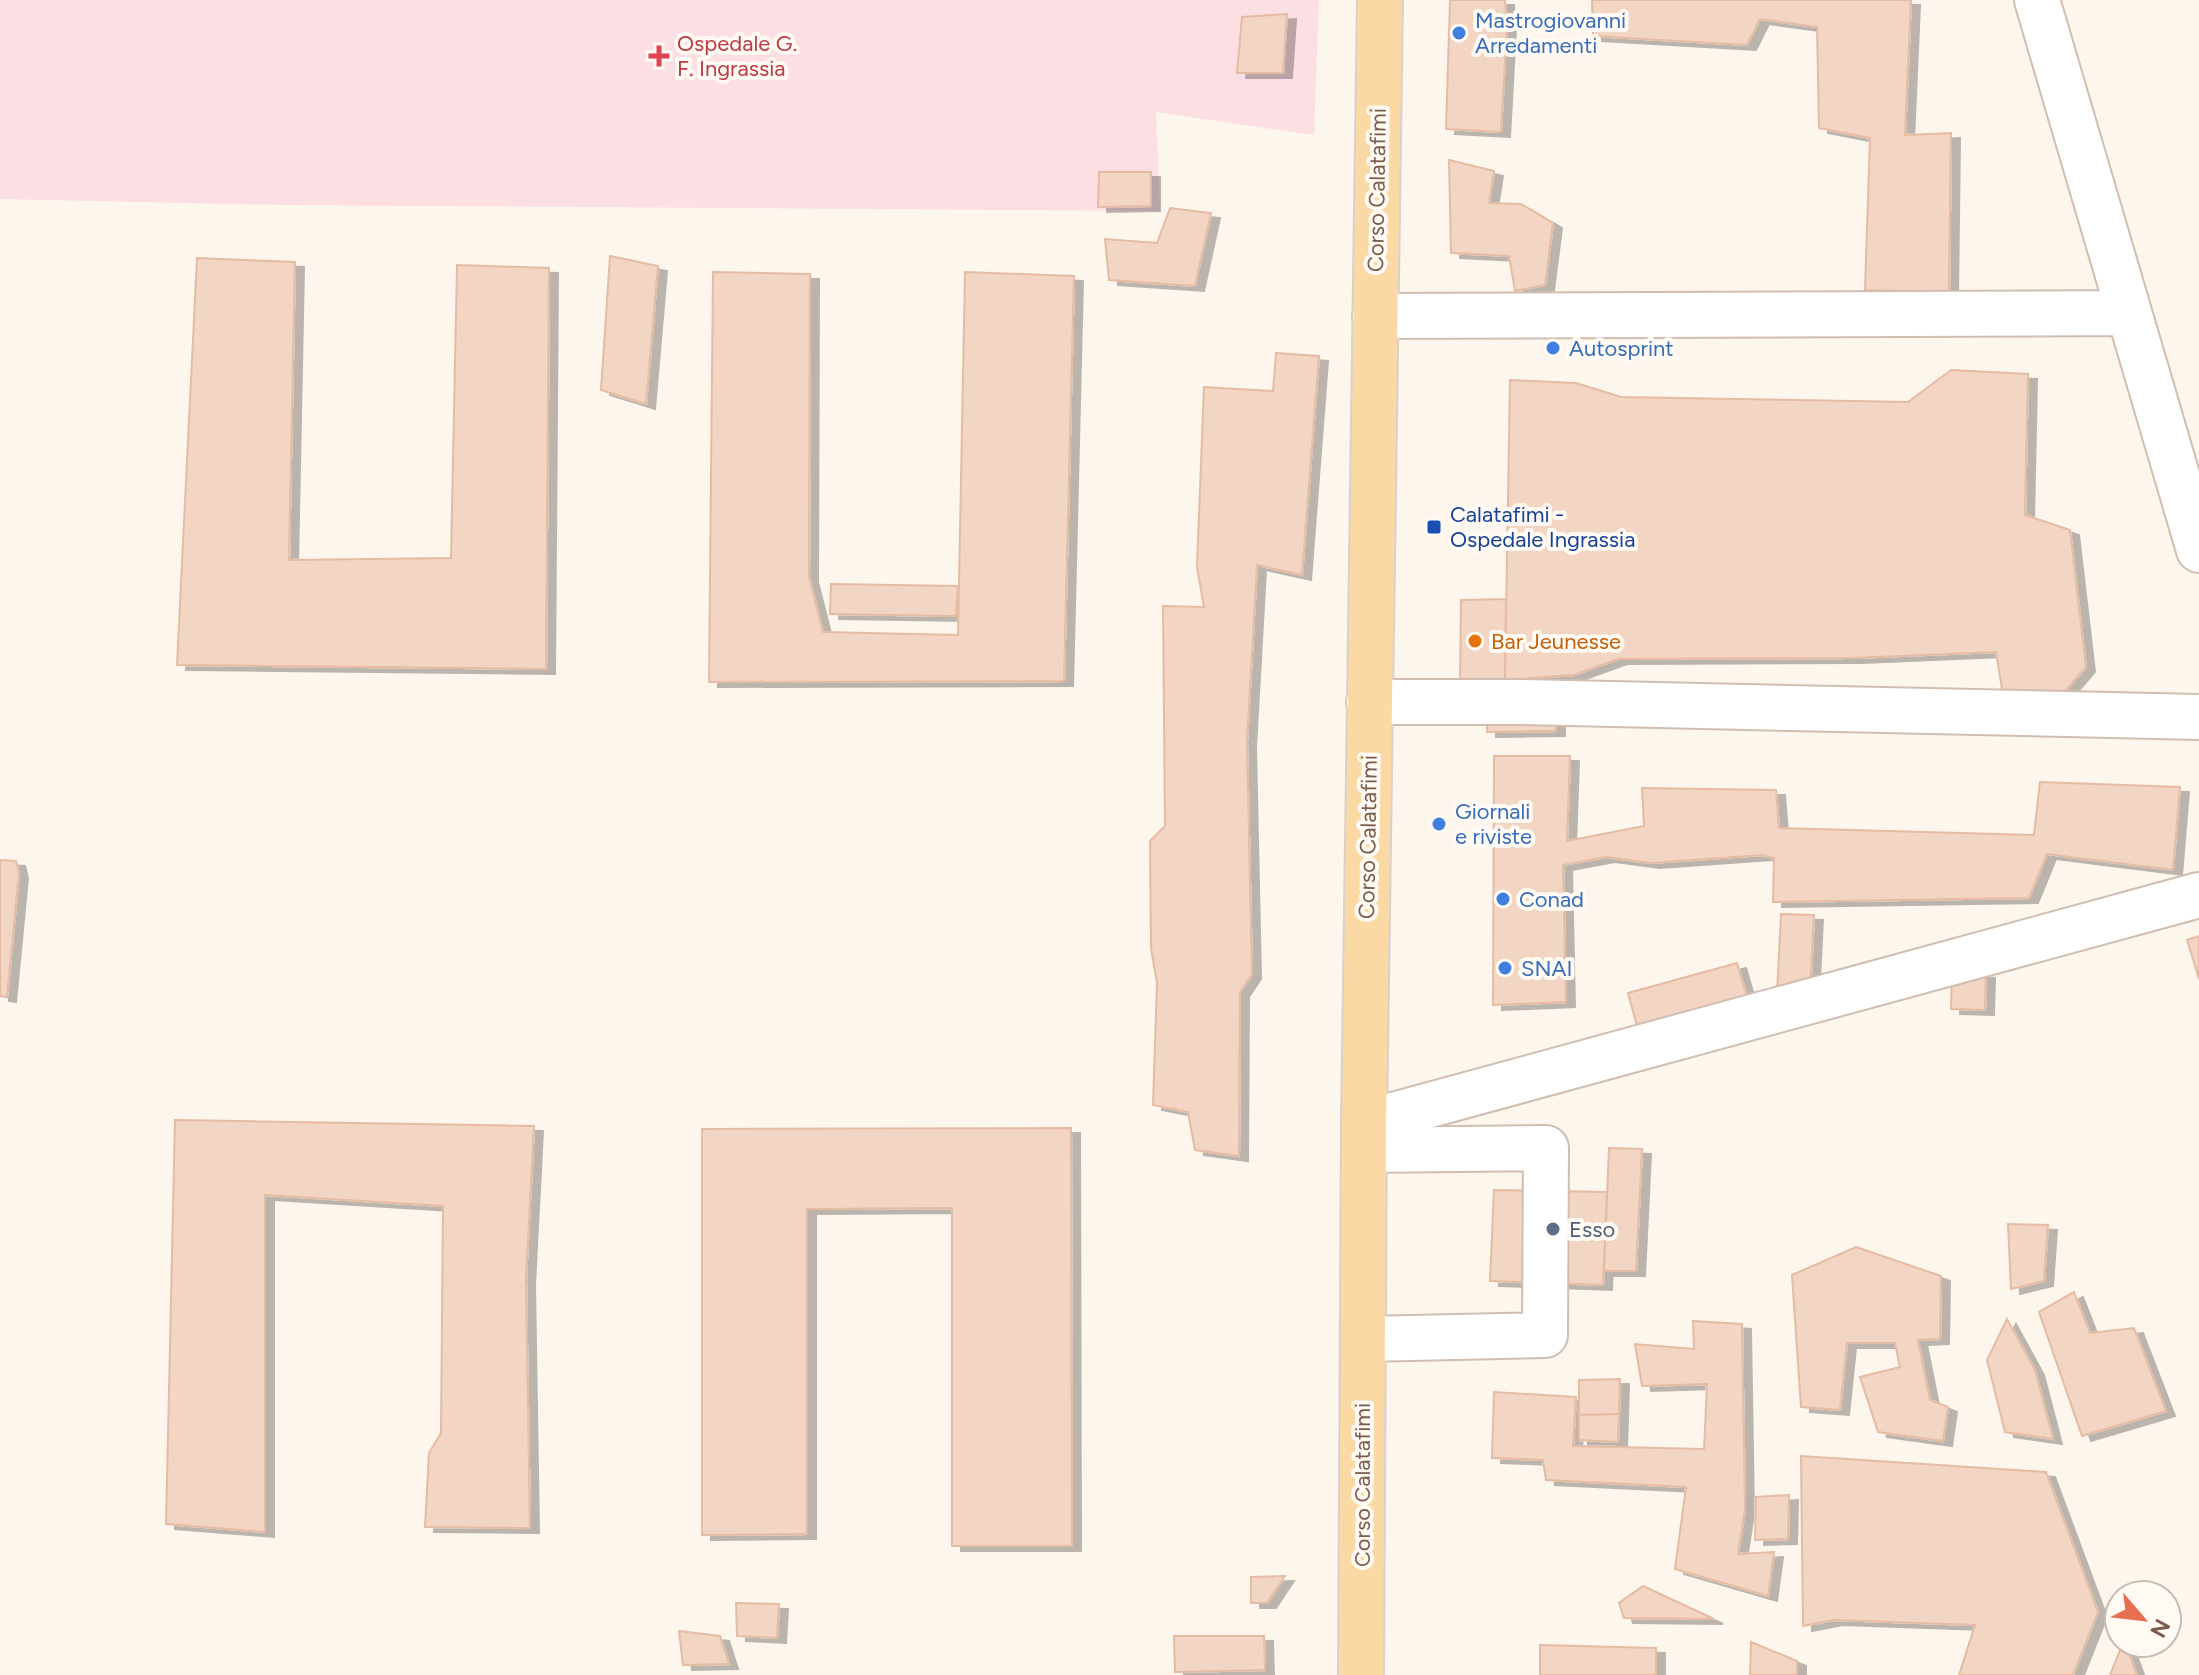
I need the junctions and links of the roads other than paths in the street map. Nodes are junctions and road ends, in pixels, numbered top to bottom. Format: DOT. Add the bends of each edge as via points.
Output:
graph roads {
  1 [pos="1380,0"];
  2 [pos="2037,0"];
  3 [pos="2129,313"];
  4 [pos="1375,316"];
  5 [pos="2199,550"];
  6 [pos="1369,702"];
  7 [pos="2199,717"];
  8 [pos="2199,895"];
  9 [pos="1364,1136"];
  10 [pos="1363,1339"];
  11 [pos="1361,1675"];
  1 -- 4 [label="main road, Corso Calatafimi"];
  2 -- 3 [label="lane"];
  3 -- 4 [label="lane"];
  3 -- 5 [label="lane"];
  4 -- 6 [label="main road, Corso Calatafimi"];
  6 -- 7 [label="lane"];
  6 -- 9 [label="main road, Corso Calatafimi"];
  8 -- 9 [label="lane"];
  9 -- 10 [label="main road, Corso Calatafimi"];
  9 -- 10 [label="lane" via="1546,1148 1546,1163 1545,1335"];
  10 -- 11 [label="main road, Corso Calatafimi"];
}
